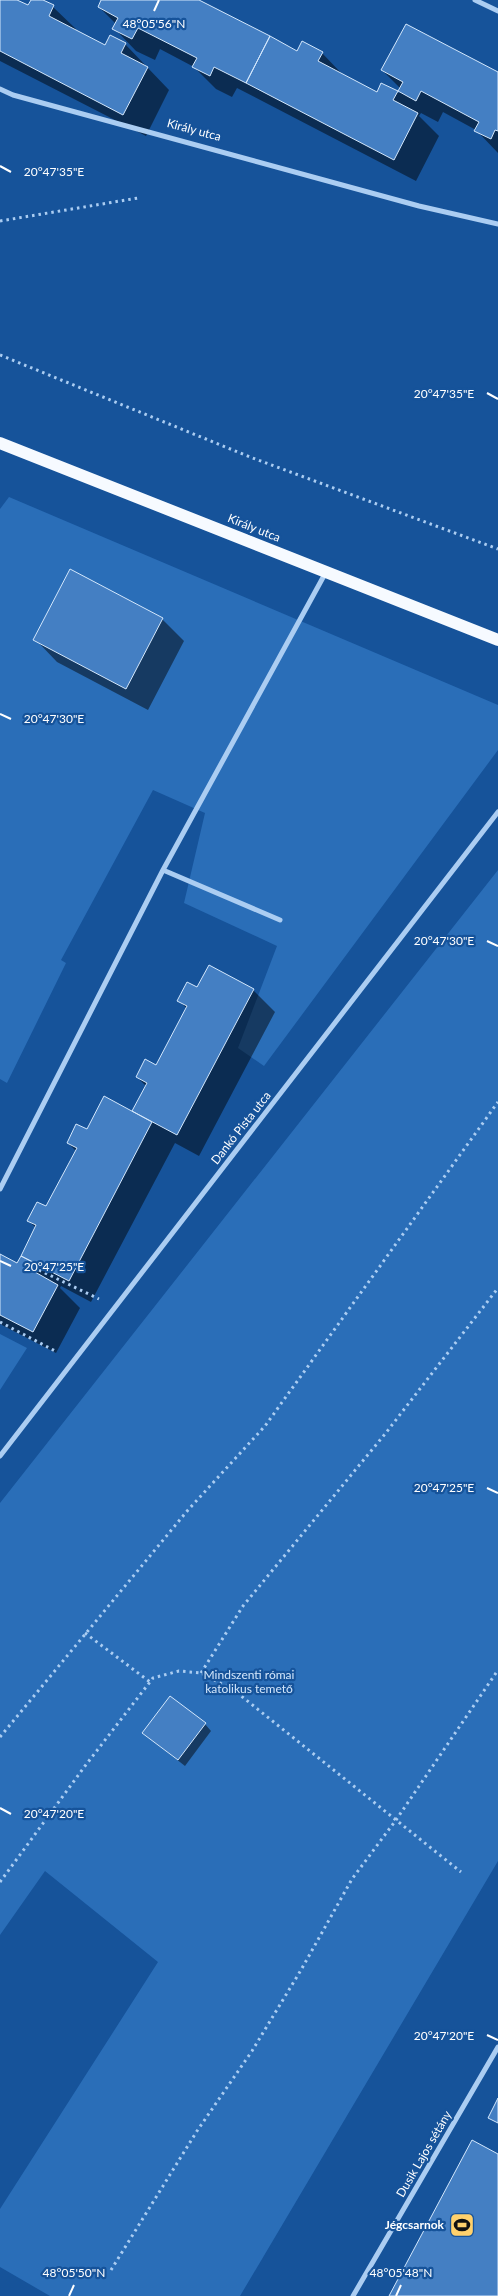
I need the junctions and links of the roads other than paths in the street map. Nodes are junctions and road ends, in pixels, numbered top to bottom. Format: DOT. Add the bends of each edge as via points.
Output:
graph roads {
  1 [pos="475,0"];
  2 [pos="498,11"];
  3 [pos="0,89"];
  4 [pos="498,224"];
  5 [pos="0,443"];
  6 [pos="326,572"];
  7 [pos="498,640"];
  8 [pos="498,812"];
  9 [pos="163,870"];
  10 [pos="280,920"];
  11 [pos="0,1189"];
  12 [pos="0,1456"];
  13 [pos="498,2047"];
  14 [pos="353,2296"];
  1 -- 2 [label="street"];
  3 -- 4 [label="street, Király utca" via="419,206"];
  5 -- 6 [label="main road, Király utca"];
  6 -- 7 [label="main road, Király utca"];
  6 -- 9 [label="street"];
  8 -- 12 [label="street, Dankó Pista utca"];
  9 -- 10 [label="street"];
  9 -- 11 [label="street"];
  13 -- 14 [label="street, Dusik Lajos sétány"];
}
